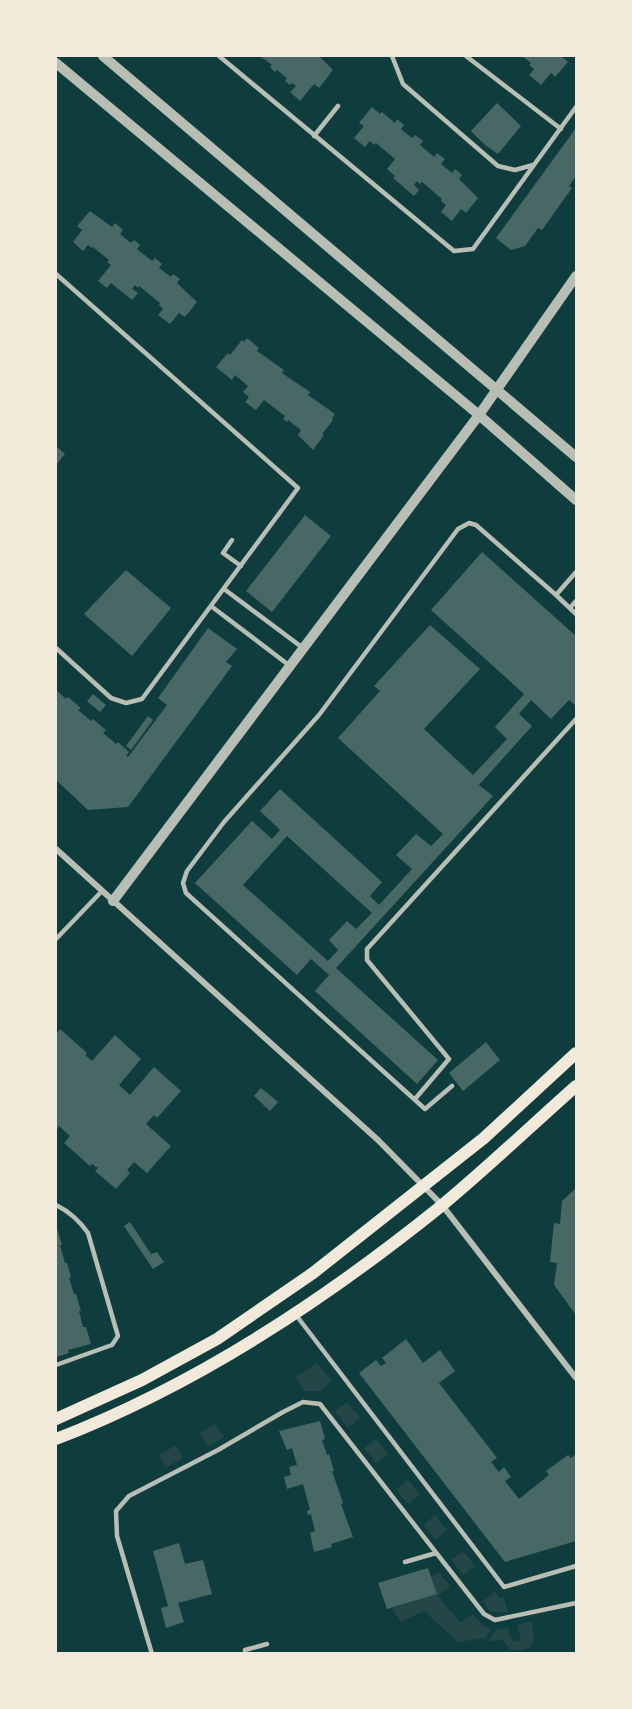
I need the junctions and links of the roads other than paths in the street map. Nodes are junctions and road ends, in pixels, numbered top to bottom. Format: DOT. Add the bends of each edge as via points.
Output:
graph roads {
  1 [pos="103,56"];
  2 [pos="219,56"];
  3 [pos="392,56"];
  4 [pos="466,56"];
  5 [pos="56,63"];
  6 [pos="338,106"];
  7 [pos="576,107"];
  8 [pos="561,129"];
  9 [pos="314,136"];
  10 [pos="535,165"];
  11 [pos="56,274"];
  12 [pos="576,276"];
  13 [pos="497,390"];
  14 [pos="479,416"];
  15 [pos="576,457"];
  16 [pos="576,500"];
  17 [pos="232,540"];
  18 [pos="241,566"];
  19 [pos="576,572"];
  20 [pos="224,589"];
  21 [pos="556,595"];
  22 [pos="576,600"];
  23 [pos="211,606"];
  24 [pos="570,608"];
  25 [pos="576,614"];
  26 [pos="56,648"];
  27 [pos="303,648"];
  28 [pos="290,666"];
  29 [pos="576,719"];
  30 [pos="56,849"];
  31 [pos="102,891"];
  32 [pos="113,901"];
  33 [pos="56,939"];
  34 [pos="576,1053"];
  35 [pos="452,1086"];
  36 [pos="576,1086"];
  37 [pos="415,1099"];
  38 [pos="423,1186"];
  39 [pos="56,1205"];
  40 [pos="442,1205"];
  41 [pos="295,1314"];
  42 [pos="56,1365"];
  43 [pos="576,1378"];
  44 [pos="56,1419"];
  45 [pos="56,1439"];
  46 [pos="436,1553"];
  47 [pos="405,1562"];
  48 [pos="576,1566"];
  49 [pos="576,1603"];
  50 [pos="267,1644"];
  51 [pos="152,1653"];
  52 [pos="246,1653"];
  1 -- 13 [label="street"];
  2 -- 9 [label="lane"];
  3 -- 10 [label="lane" via="403,84 498,166 515,170"];
  4 -- 8 [label="lane"];
  5 -- 14 [label="street"];
  6 -- 9 [label="lane"];
  7 -- 8 [label="lane"];
  8 -- 10 [label="lane"];
  9 -- 10 [label="lane" via="454,251 473,249"];
  11 -- 18 [label="lane" via="298,488"];
  12 -- 13 [label="street"];
  13 -- 14 [label="street"];
  13 -- 15 [label="street"];
  14 -- 16 [label="street"];
  14 -- 27 [label="street"];
  17 -- 18 [label="lane" via="223,553"];
  18 -- 20 [label="lane"];
  19 -- 21 [label="lane"];
  20 -- 23 [label="lane"];
  20 -- 27 [label="lane"];
  21 -- 24 [label="lane"];
  21 -- 37 [label="lane" via="476,525 469,523 458,528 319,715 239,805 187,871 183,883 186,893"];
  22 -- 24 [label="lane"];
  23 -- 26 [label="lane" via="142,699 126,703 111,698"];
  23 -- 28 [label="lane"];
  24 -- 25 [label="lane"];
  27 -- 28 [label="street"];
  28 -- 32 [label="street"];
  29 -- 37 [label="lane" via="367,950 367,960 449,1059"];
  30 -- 31 [label="street"];
  31 -- 32 [label="street"];
  31 -- 33 [label="lane"];
  32 -- 38 [label="street" via="378,1140"];
  34 -- 38 [label="main road" via="484,1138"];
  35 -- 37 [label="lane" via="425,1109"];
  36 -- 40 [label="main road"];
  38 -- 40 [label="street"];
  38 -- 44 [label="main road" via="313,1273 217,1339 142,1380"];
  39 -- 42 [label="lane" via="79,1220 88,1233 118,1336 112,1345"];
  40 -- 41 [label="main road"];
  40 -- 43 [label="street"];
  41 -- 45 [label="main road" via="149,1399"];
  41 -- 48 [label="lane" via="504,1587"];
  46 -- 47 [label="lane"];
  46 -- 49 [label="lane" via="484,1614 495,1620"];
  46 -- 51 [label="lane" via="320,1404 303,1402 129,1496 116,1511 117,1536"];
  50 -- 52 [label="lane" via="245,1650"];
}
